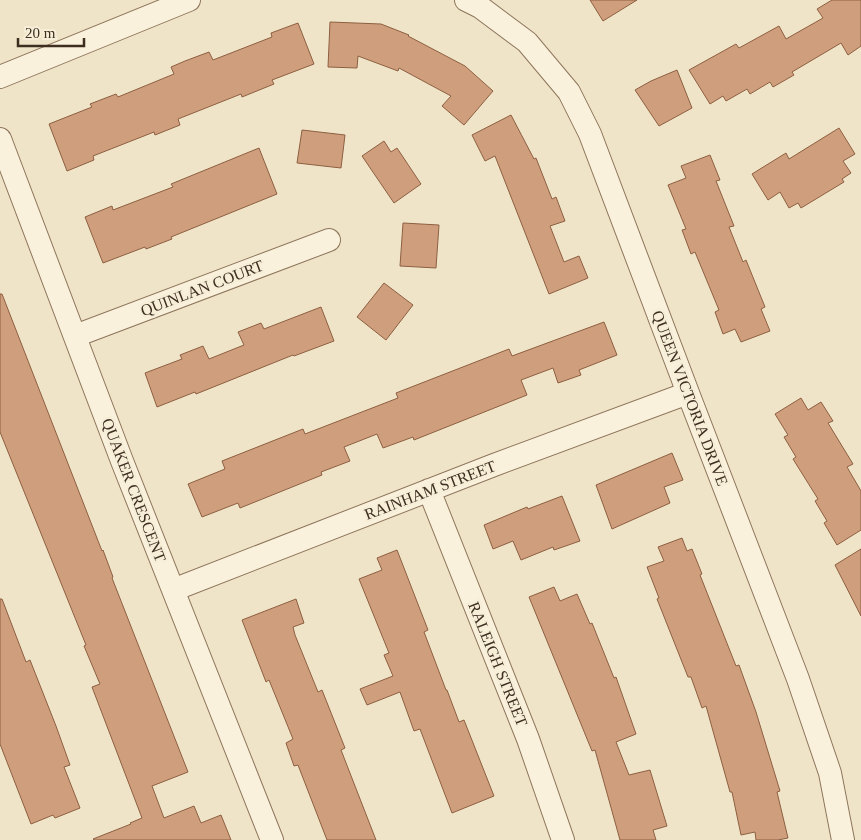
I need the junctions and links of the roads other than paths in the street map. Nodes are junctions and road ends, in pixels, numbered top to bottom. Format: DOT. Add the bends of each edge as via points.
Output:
graph roads {
  1 [pos="189,0"];
  2 [pos="466,0"];
  3 [pos="0,77"];
  4 [pos="0,139"];
  5 [pos="329,240"];
  6 [pos="75,336"];
  7 [pos="688,393"];
  8 [pos="430,490"];
  9 [pos="173,590"];
  10 [pos="272,840"];
  11 [pos="563,840"];
  12 [pos="842,840"];
  1 -- 3 [label="street"];
  2 -- 7 [label="street, QUEEN VICTORIA DRIVE" via="528,42 570,92 590,134"];
  4 -- 6 [label="street, QUAKER CRESCENT"];
  5 -- 6 [label="street, QUINLAN COURT"];
  6 -- 9 [label="street, QUAKER CRESCENT"];
  7 -- 8 [label="street, RAINHAM STREET"];
  7 -- 12 [label="street, QUEEN VICTORIA DRIVE" via="798,679 830,773"];
  8 -- 9 [label="street, RAINHAM STREET"];
  8 -- 11 [label="street, RALEIGH STREET" via="528,739"];
  9 -- 10 [label="street, QUAKER CRESCENT"];
}
